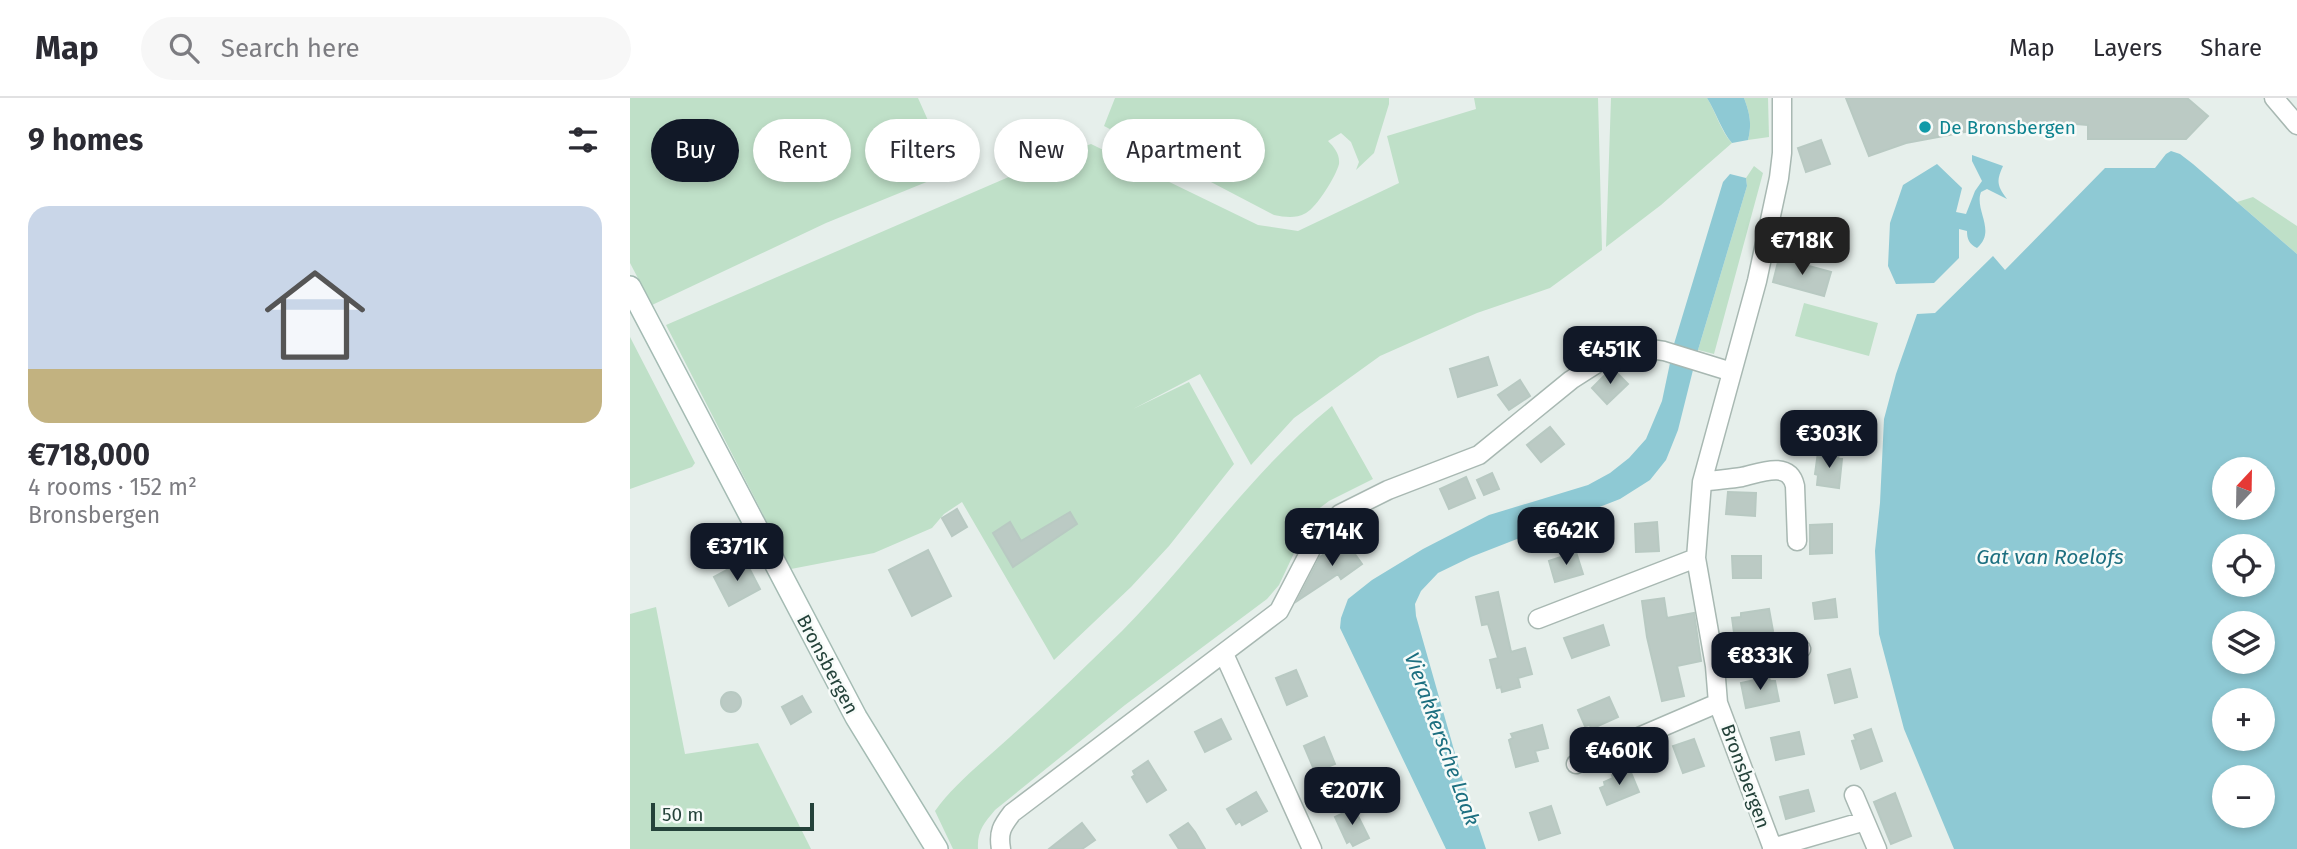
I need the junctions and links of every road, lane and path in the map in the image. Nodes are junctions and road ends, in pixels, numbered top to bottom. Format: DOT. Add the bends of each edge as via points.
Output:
graph roads {
  1 [pos="1782,98"];
  2 [pos="2274,98"];
  3 [pos="2297,124"];
  4 [pos="630,287"];
  5 [pos="1732,372"];
  6 [pos="1702,482"];
  7 [pos="1797,541"];
  8 [pos="1696,558"];
  9 [pos="1538,618"];
  10 [pos="1801,649"];
  11 [pos="1224,654"];
  12 [pos="1715,666"];
  13 [pos="1718,703"];
  14 [pos="1576,764"];
  15 [pos="1854,796"];
  16 [pos="1865,821"];
  17 [pos="1772,848"];
  18 [pos="937,849"];
  19 [pos="1001,849"];
  20 [pos="1312,849"];
  21 [pos="1877,849"];
  1 -- 5 [label="street, Bronsbergen" via="1779,178"];
  2 -- 3 [label="street"];
  4 -- 18 [label="street, Bronsbergen" via="856,717"];
  5 -- 6 [label="street, Bronsbergen"];
  5 -- 11 [label="street" via="1664,351 1618,350 1572,380 1479,455 1340,514 1317,538 1279,611"];
  6 -- 7 [label="street" via="1769,470 1787,473 1795,486"];
  6 -- 8 [label="street, Bronsbergen"];
  8 -- 9 [label="street"];
  8 -- 12 [label="street, Bronsbergen"];
  10 -- 12 [label="street"];
  11 -- 19 [label="street" via="1012,813 1001,826"];
  11 -- 20 [label="street"];
  12 -- 13 [label="street, Bronsbergen"];
  13 -- 14 [label="street, Bronsbergen"];
  13 -- 17 [label="street, Bronsbergen"];
  15 -- 16 [label="street"];
  16 -- 17 [label="street, Bronsbergen"];
  16 -- 21 [label="street"];
}
